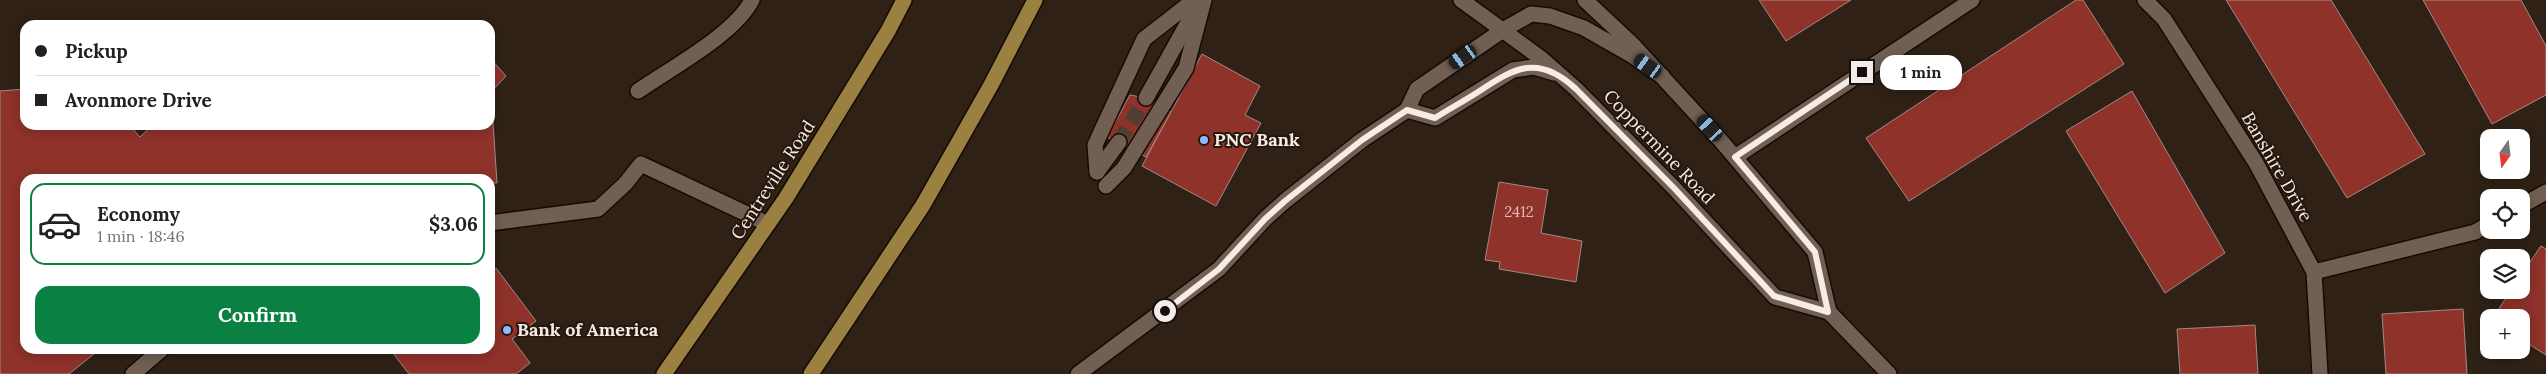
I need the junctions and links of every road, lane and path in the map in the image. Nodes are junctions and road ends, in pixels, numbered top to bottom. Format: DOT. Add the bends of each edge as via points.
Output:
graph roads {
  1 [pos="752,0"];
  2 [pos="904,0"];
  3 [pos="1035,0"];
  4 [pos="1194,0"];
  5 [pos="1202,0"];
  6 [pos="1461,0"];
  7 [pos="1586,0"];
  8 [pos="1972,0"];
  9 [pos="2145,0"];
  10 [pos="1503,30"];
  11 [pos="1662,76"];
  12 [pos="1565,78"];
  13 [pos="638,91"];
  14 [pos="1146,98"];
  15 [pos="1407,110"];
  16 [pos="1119,142"];
  17 [pos="1735,157"];
  18 [pos="1106,186"];
  19 [pos="2546,192"];
  20 [pos="2530,201"];
  21 [pos="495,222"];
  22 [pos="768,224"];
  23 [pos="2480,230"];
  24 [pos="2314,272"];
  25 [pos="1828,312"];
  26 [pos="156,354"];
  27 [pos="133,374"];
  28 [pos="664,374"];
  29 [pos="811,374"];
  30 [pos="1078,374"];
  31 [pos="1888,374"];
  32 [pos="2320,374"];
  1 -- 13 [label="street" via="746,12 724,33"];
  2 -- 22 [label="main road, Centreville Road"];
  3 -- 29 [label="main road" via="924,205"];
  4 -- 16 [label="street" via="1144,39 1095,145 1097,172"];
  5 -- 14 [label="street"];
  5 -- 18 [label="street" via="1186,68 1124,168"];
  6 -- 10 [label="street, Coppermine Road"];
  7 -- 11 [label="street"];
  8 -- 17 [label="street"];
  9 -- 24 [label="street, Banshire Drive" via="2164,19 2256,163"];
  10 -- 11 [label="street" via="1531,14 1550,16 1584,28"];
  10 -- 12 [label="street, Coppermine Road"];
  10 -- 15 [label="street" via="1417,89"];
  11 -- 17 [label="street"];
  12 -- 15 [label="street" via="1545,70 1524,67 1505,74 1435,118"];
  12 -- 25 [label="street, Coppermine Road" via="1674,188 1774,296"];
  15 -- 30 [label="street" via="1362,140 1285,201 1219,269"];
  17 -- 25 [label="street" via="1815,252"];
  19 -- 20 [label="street"];
  21 -- 22 [label="street" via="598,209 641,164"];
  22 -- 28 [label="main road, Centreville Road"];
  23 -- 24 [label="street"];
  24 -- 32 [label="street, Banshire Drive"];
  25 -- 31 [label="street, Coppermine Road"];
  26 -- 27 [label="street"];
}
